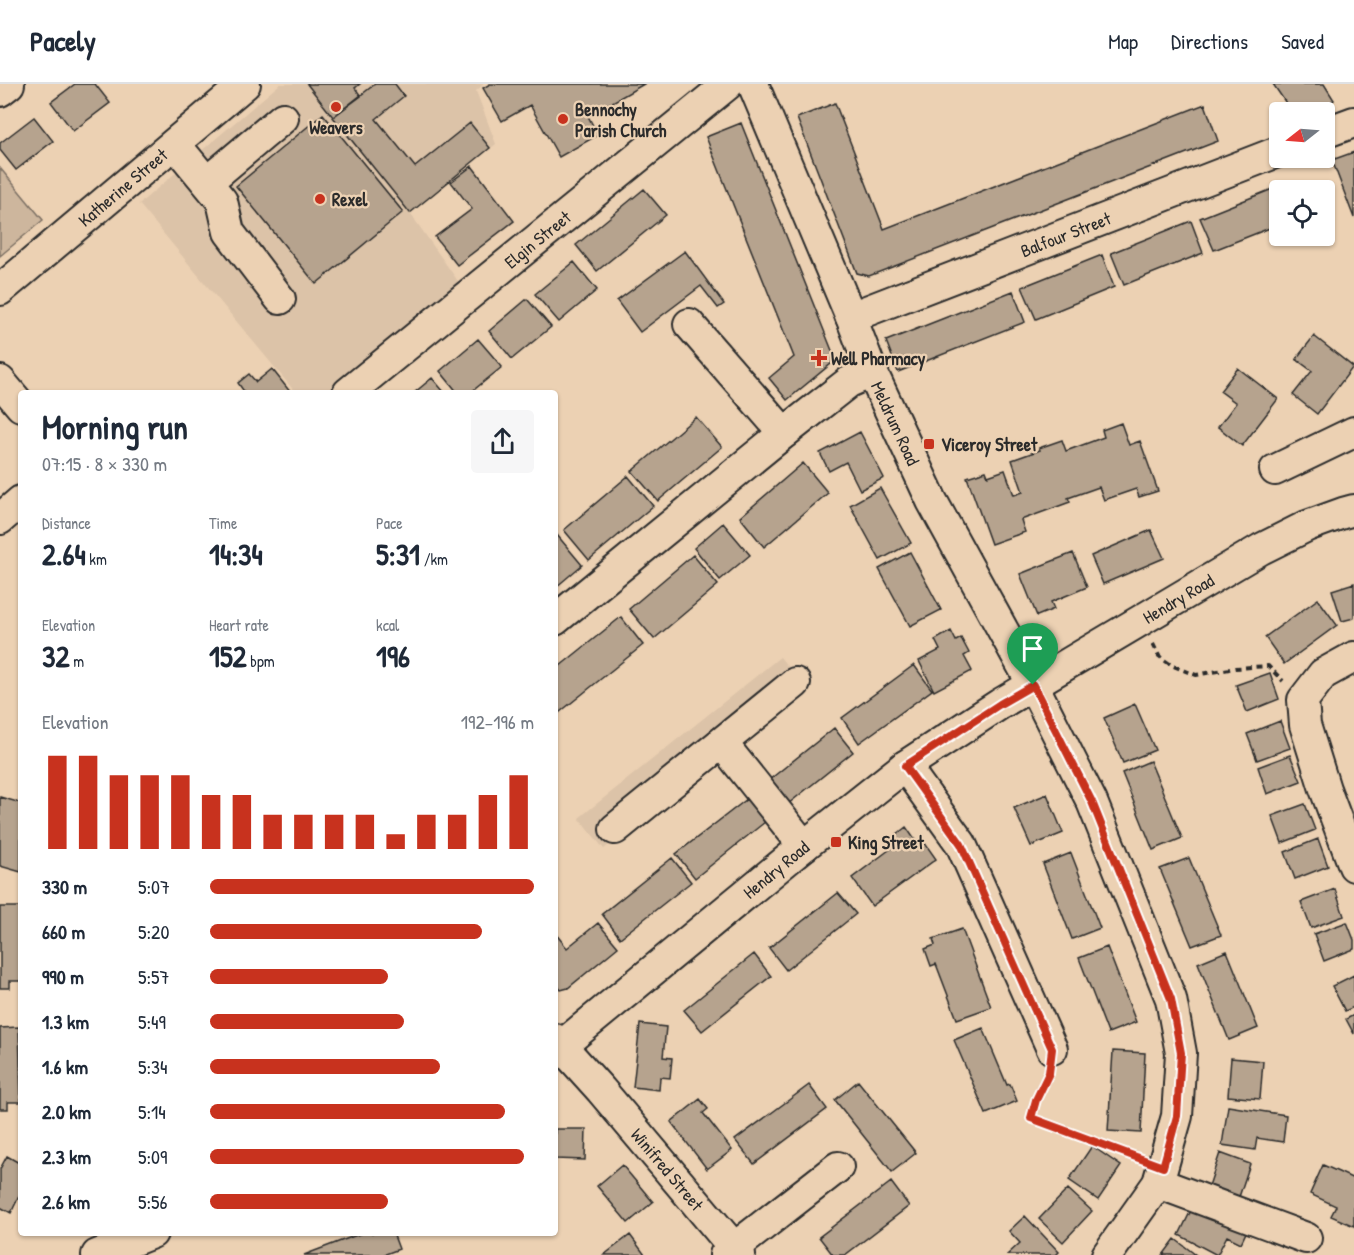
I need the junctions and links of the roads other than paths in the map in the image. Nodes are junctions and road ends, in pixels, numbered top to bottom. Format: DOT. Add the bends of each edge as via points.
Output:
graph roads {
  1 [pos="9,84"];
  2 [pos="245,84"];
  3 [pos="728,84"];
  4 [pos="753,84"];
  5 [pos="0,91"];
  6 [pos="283,118"];
  7 [pos="1354,122"];
  8 [pos="1335,130"];
  9 [pos="175,144"];
  10 [pos="1269,155"];
  11 [pos="207,182"];
  12 [pos="0,290"];
  13 [pos="280,299"];
  14 [pos="851,317"];
  15 [pos="689,324"];
  16 [pos="872,372"];
  17 [pos="0,381"];
  18 [pos="352,390"];
  19 [pos="18,402"];
  20 [pos="1354,432"];
  21 [pos="784,433"];
  22 [pos="1275,470"];
  23 [pos="18,504"];
  24 [pos="1354,510"];
  25 [pos="0,519"];
  26 [pos="558,618"];
  27 [pos="1354,657"];
  28 [pos="795,683"];
  29 [pos="1033,685"];
  30 [pos="722,743"];
  31 [pos="905,766"];
  32 [pos="615,830"];
  33 [pos="804,846"];
  34 [pos="1354,866"];
  35 [pos="558,1044"];
  36 [pos="558,1046"];
  37 [pos="1052,1049"];
  38 [pos="838,1167"];
  39 [pos="1161,1175"];
  40 [pos="141,1236"];
  41 [pos="1306,1238"];
  42 [pos="97,1247"];
  43 [pos="733,1253"];
  44 [pos="1107,1255"];
  1 -- 5 [label="street"];
  2 -- 9 [label="street, Katherine Street"];
  3 -- 18 [label="street, Elgin Street"];
  4 -- 14 [label="street, Meldrum Road"];
  6 -- 11 [label="street"];
  7 -- 8 [label="street"];
  9 -- 11 [label="street"];
  9 -- 12 [label="street, Katherine Street"];
  10 -- 14 [label="street, Balfour Street"];
  11 -- 13 [label="street" via="222,201 229,232"];
  14 -- 16 [label="street, Meldrum Road"];
  15 -- 21 [label="street"];
  16 -- 21 [label="street" via="849,382"];
  16 -- 29 [label="street, Meldrum Road" via="932,501"];
  17 -- 19 [label="street"];
  20 -- 22 [label="street"];
  21 -- 26 [label="street"];
  23 -- 25 [label="street"];
  24 -- 29 [label="street, Hendry Road" via="1306,526 1261,549"];
  27 -- 34 [label="street" via="1323,674 1304,700 1305,725"];
  28 -- 30 [label="street"];
  29 -- 31 [label="street, Hendry Road"];
  29 -- 39 [label="street, Meldrum Road" via="1092,802 1171,999 1181,1053 1177,1116"];
  30 -- 32 [label="street"];
  30 -- 33 [label="street"];
  31 -- 33 [label="street, Hendry Road"];
  31 -- 37 [label="street" via="961,844"];
  33 -- 35 [label="street, Hendry Road"];
  36 -- 43 [label="street, Winifred Street" via="602,1090"];
  38 -- 43 [label="street, Winifred Street"];
  39 -- 41 [label="street"];
  39 -- 44 [label="street, Meldrum Road"];
  40 -- 42 [label="street"];
}
